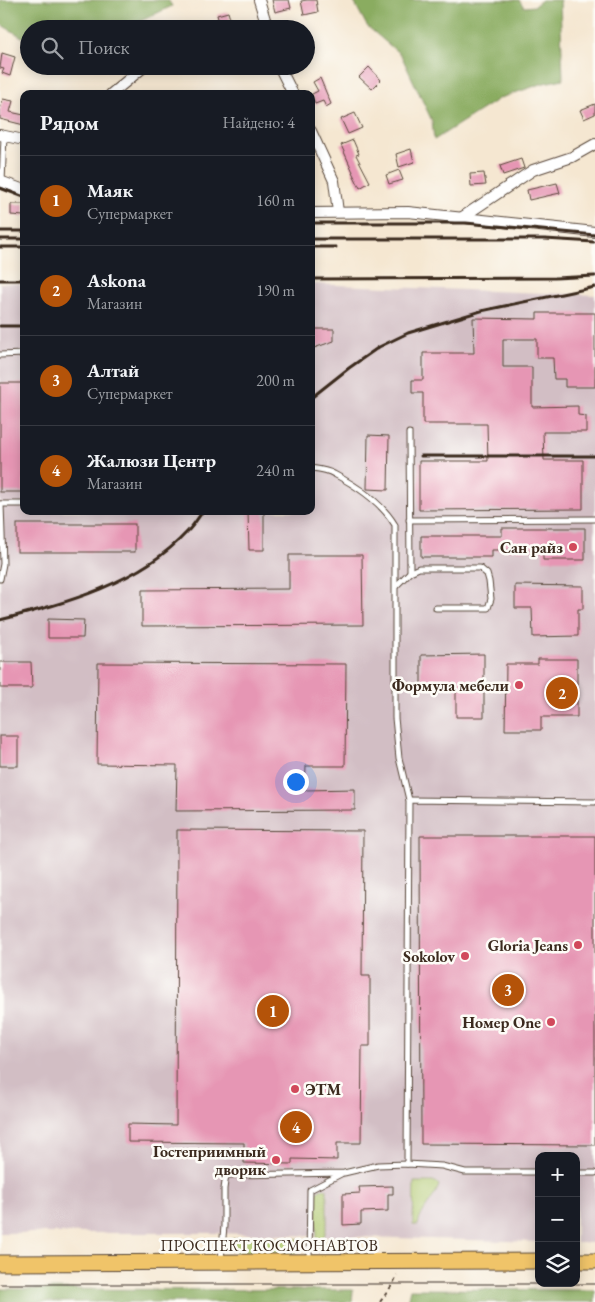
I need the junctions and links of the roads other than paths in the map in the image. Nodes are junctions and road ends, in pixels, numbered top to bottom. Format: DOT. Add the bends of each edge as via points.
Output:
graph roads {
  1 [pos="259,0"];
  2 [pos="265,20"];
  3 [pos="134,75"];
  4 [pos="284,75"];
  5 [pos="116,90"];
  6 [pos="291,90"];
  7 [pos="2,136"];
  8 [pos="20,139"];
  9 [pos="315,140"];
  10 [pos="595,144"];
  11 [pos="1,181"];
  12 [pos="20,188"];
  13 [pos="338,212"];
  14 [pos="315,213"];
  15 [pos="461,218"];
  16 [pos="595,232"];
  17 [pos="20,354"];
  18 [pos="0,355"];
  19 [pos="409,433"];
  20 [pos="315,469"];
  21 [pos="1,504"];
  22 [pos="20,504"];
  23 [pos="595,519"];
  24 [pos="409,520"];
  25 [pos="410,572"];
  26 [pos="0,580"];
  27 [pos="396,586"];
  28 [pos="436,608"];
  29 [pos="409,800"];
  30 [pos="595,802"];
  31 [pos="408,1164"];
  32 [pos="535,1172"];
  33 [pos="344,1173"];
  34 [pos="580,1173"];
  35 [pos="595,1173"];
  36 [pos="580,1261"];
  37 [pos="595,1261"];
  38 [pos="221,1262"];
  39 [pos="309,1262"];
  40 [pos="535,1262"];
  41 [pos="0,1263"];
  1 -- 2 [label="street"];
  3 -- 5 [label="street"];
  4 -- 6 [label="street"];
  7 -- 8 [label="street"];
  7 -- 11 [label="lane"];
  9 -- 13 [label="street" via="334,181"];
  10 -- 15 [label="street" via="572,157 533,170"];
  11 -- 12 [label="street"];
  13 -- 14 [label="street"];
  13 -- 15 [label="street" via="408,212"];
  15 -- 16 [label="street"];
  17 -- 18 [label="lane"];
  19 -- 24 [label="lane"];
  20 -- 27 [label="lane" via="333,473 387,512 395,526"];
  21 -- 22 [label="lane"];
  21 -- 26 [label="lane"];
  23 -- 24 [label="lane"];
  24 -- 25 [label="lane"];
  25 -- 27 [label="lane"];
  25 -- 28 [label="lane" via="419,568 480,568 487,574 492,599 488,608"];
  27 -- 29 [label="lane" via="395,718 399,758"];
  29 -- 30 [label="lane"];
  29 -- 31 [label="lane"];
  31 -- 32 [label="lane" via="442,1166 465,1172"];
  31 -- 33 [label="lane" via="378,1165"];
  33 -- 38 [label="lane" via="226,1175"];
  33 -- 39 [label="lane" via="310,1190"];
  34 -- 35 [label="lane"];
  36 -- 37 [label="main road"];
  38 -- 39 [label="main road, ПРОСПЕКТ КОСМОНАВТОВ"];
  38 -- 41 [label="main road, ПРОСПЕКТ КОСМОНАВТОВ"];
  39 -- 40 [label="main road, ПРОСПЕКТ КОСМОНАВТОВ"];
}
